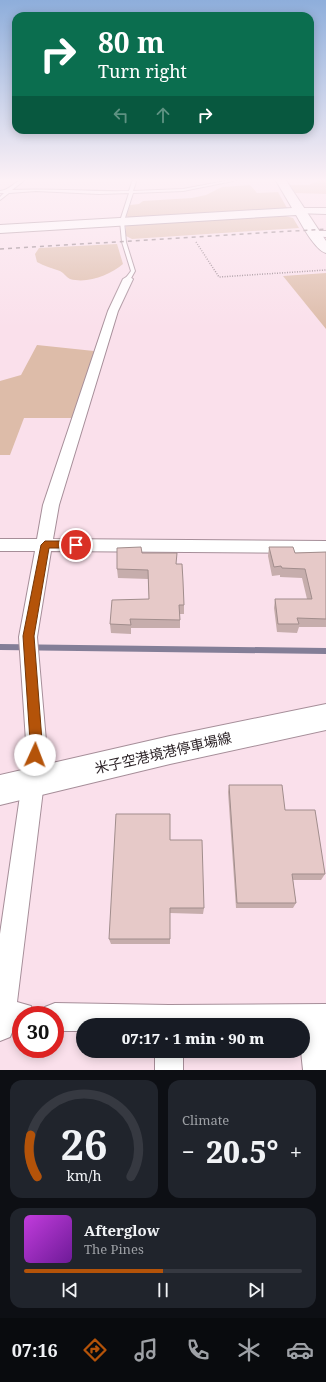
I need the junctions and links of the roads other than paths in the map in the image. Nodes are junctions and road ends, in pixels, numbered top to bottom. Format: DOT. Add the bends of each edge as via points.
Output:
graph roads {
  1 [pos="123,229"];
  2 [pos="320,234"];
  3 [pos="326,249"];
  4 [pos="128,279"];
  5 [pos="0,545"];
  6 [pos="45,545"];
  7 [pos="326,546"];
  8 [pos="326,716"];
  9 [pos="33,782"];
  10 [pos="0,790"];
  11 [pos="4,962"];
  12 [pos="64,1017"];
  13 [pos="78,1018"];
  14 [pos="318,1018"];
  15 [pos="8,1020"];
  16 [pos="169,1058"];
  17 [pos="169,1070"];
  18 [pos="317,1070"];
  1 -- 4 [label="lane" via="133,271"];
  2 -- 3 [label="street"];
  4 -- 6 [label="street" via="113,311 66,454 51,505"];
  5 -- 6 [label="street"];
  6 -- 7 [label="street"];
  6 -- 9 [label="street" via="28,636 36,741"];
  8 -- 9 [label="street, 米子空港境港停車場線"];
  9 -- 10 [label="street, 米子空港境港停車場線"];
  9 -- 11 [label="street"];
  11 -- 15 [label="street"];
  12 -- 13 [label="street"];
  14 -- 18 [label="street"];
  16 -- 17 [label="street"];
}
